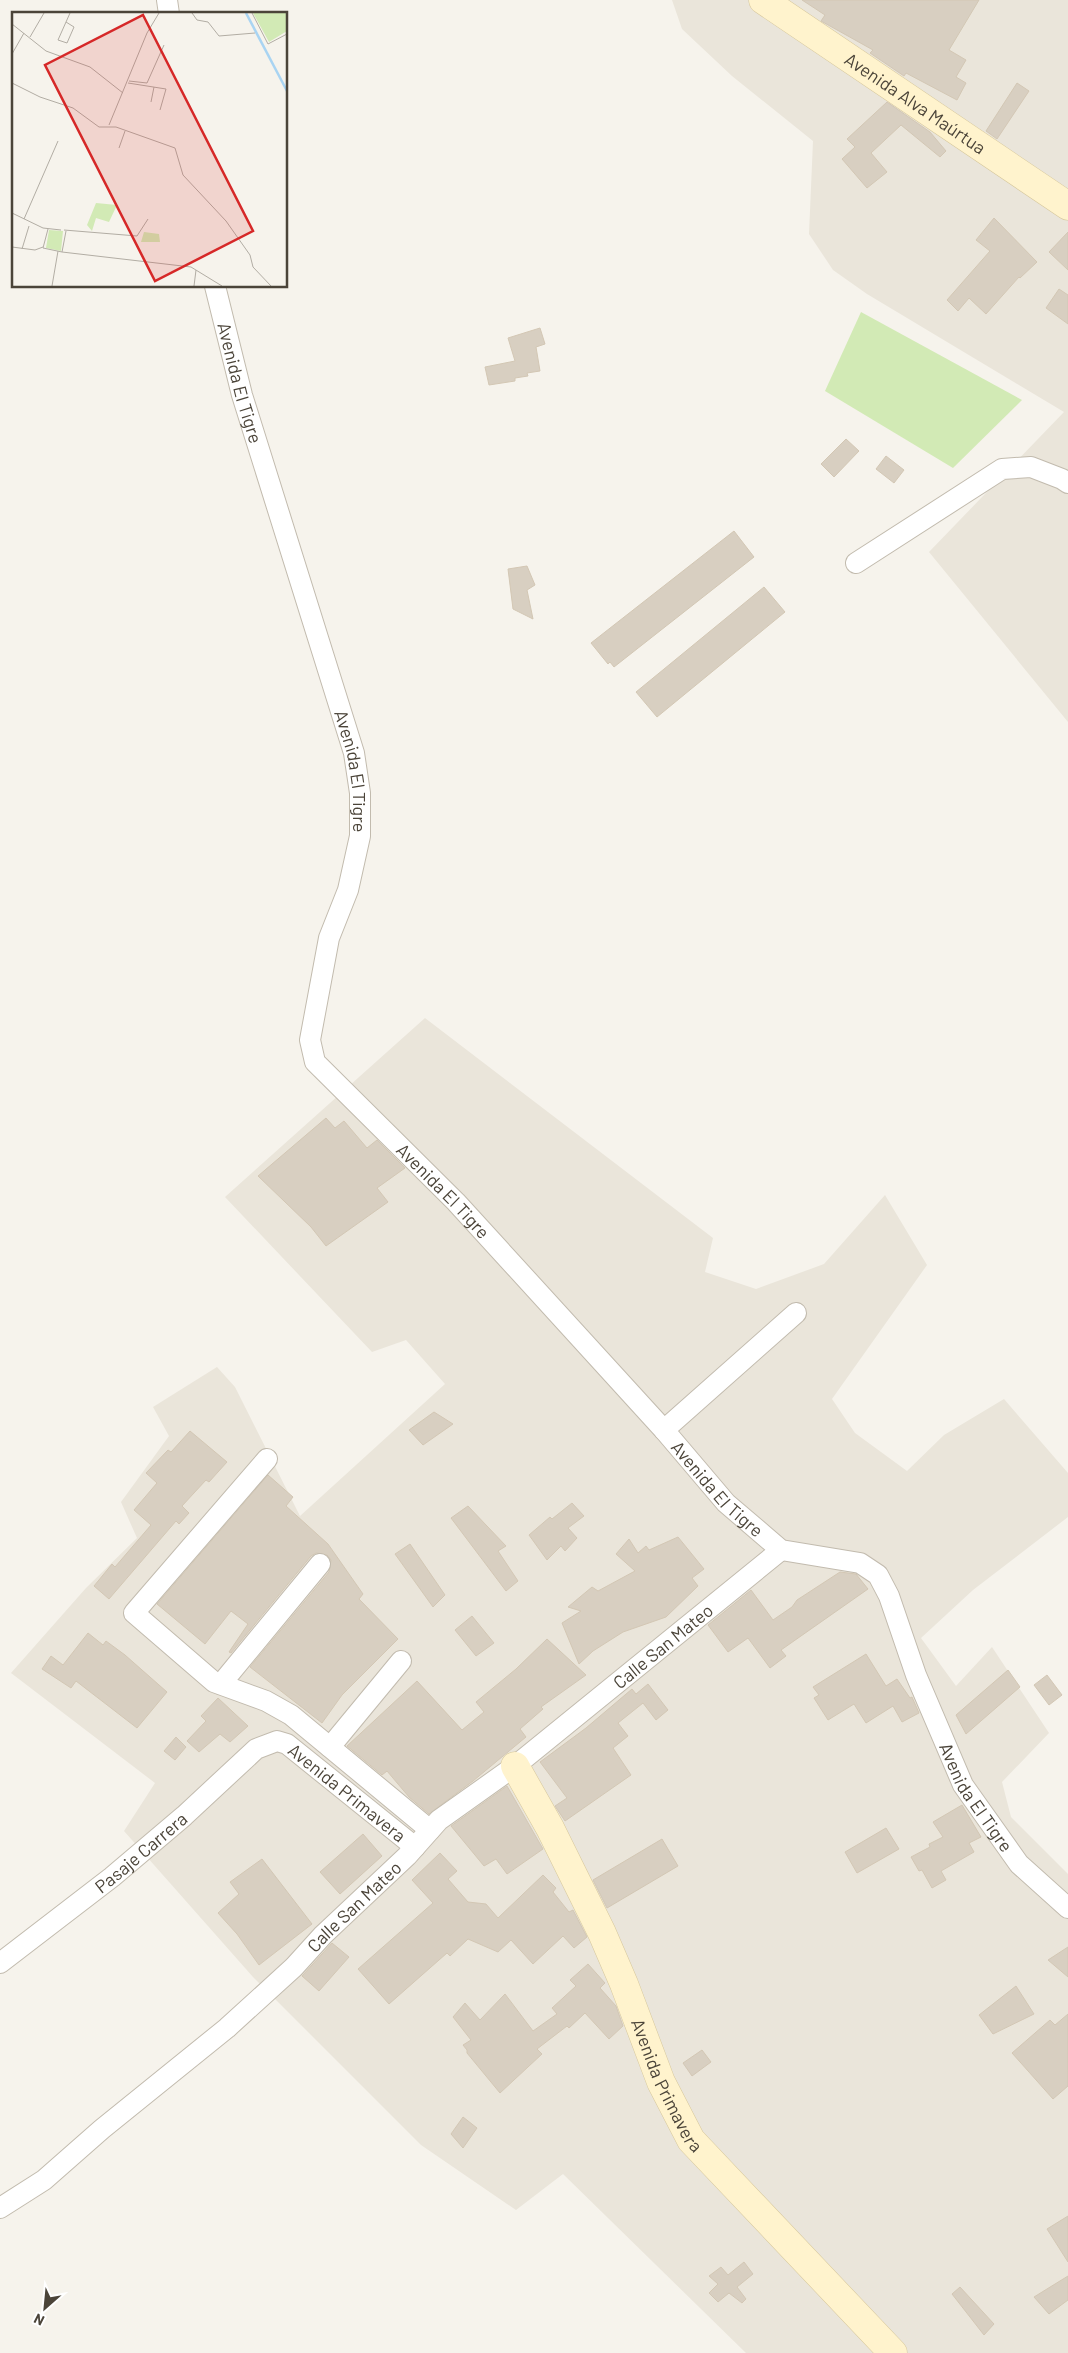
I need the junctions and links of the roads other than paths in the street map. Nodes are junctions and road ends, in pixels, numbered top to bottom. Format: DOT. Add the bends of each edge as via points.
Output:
graph roads {
  1 [pos="762,0"];
  2 [pos="1068,206"];
  3 [pos="215,288"];
  4 [pos="1068,484"];
  5 [pos="856,563"];
  6 [pos="796,1313"];
  7 [pos="664,1430"];
  8 [pos="267,1459"];
  9 [pos="781,1550"];
  10 [pos="320,1564"];
  11 [pos="402,1661"];
  12 [pos="221,1684"];
  13 [pos="276,1741"];
  14 [pos="330,1747"];
  15 [pos="515,1766"];
  16 [pos="430,1830"];
  17 [pos="415,1847"];
  18 [pos="1068,1908"];
  19 [pos="0,1963"];
  20 [pos="0,2208"];
  21 [pos="893,2353"];
  1 -- 2 [label="street, Avenida Alva Maúrtua"];
  3 -- 7 [label="street, Avenida El Tigre" via="242,395 354,753 360,793 360,836 348,890 329,938 310,1040 315,1062 456,1202"];
  4 -- 5 [label="street" via="1031,467 1002,469"];
  6 -- 7 [label="street"];
  7 -- 9 [label="street, Avenida El Tigre" via="726,1503"];
  8 -- 12 [label="street" via="134,1613 214,1682"];
  9 -- 15 [label="street, Calle San Mateo"];
  9 -- 18 [label="street, Avenida El Tigre" via="853,1561 878,1575 963,1785 1020,1864"];
  10 -- 12 [label="street"];
  11 -- 14 [label="street"];
  12 -- 14 [label="street" via="266,1701 290,1715"];
  13 -- 17 [label="street, Avenida Primavera" via="287,1744"];
  13 -- 19 [label="street, Pasaje Carrera" via="256,1749 112,1877"];
  14 -- 16 [label="street"];
  15 -- 16 [label="street, Calle San Mateo" via="439,1820"];
  15 -- 21 [label="street, Avenida Primavera" via="602,1933 661,2082 691,2140"];
  16 -- 17 [label="street, Calle San Mateo"];
  17 -- 20 [label="street, Calle San Mateo" via="228,2028 44,2180"];
}
